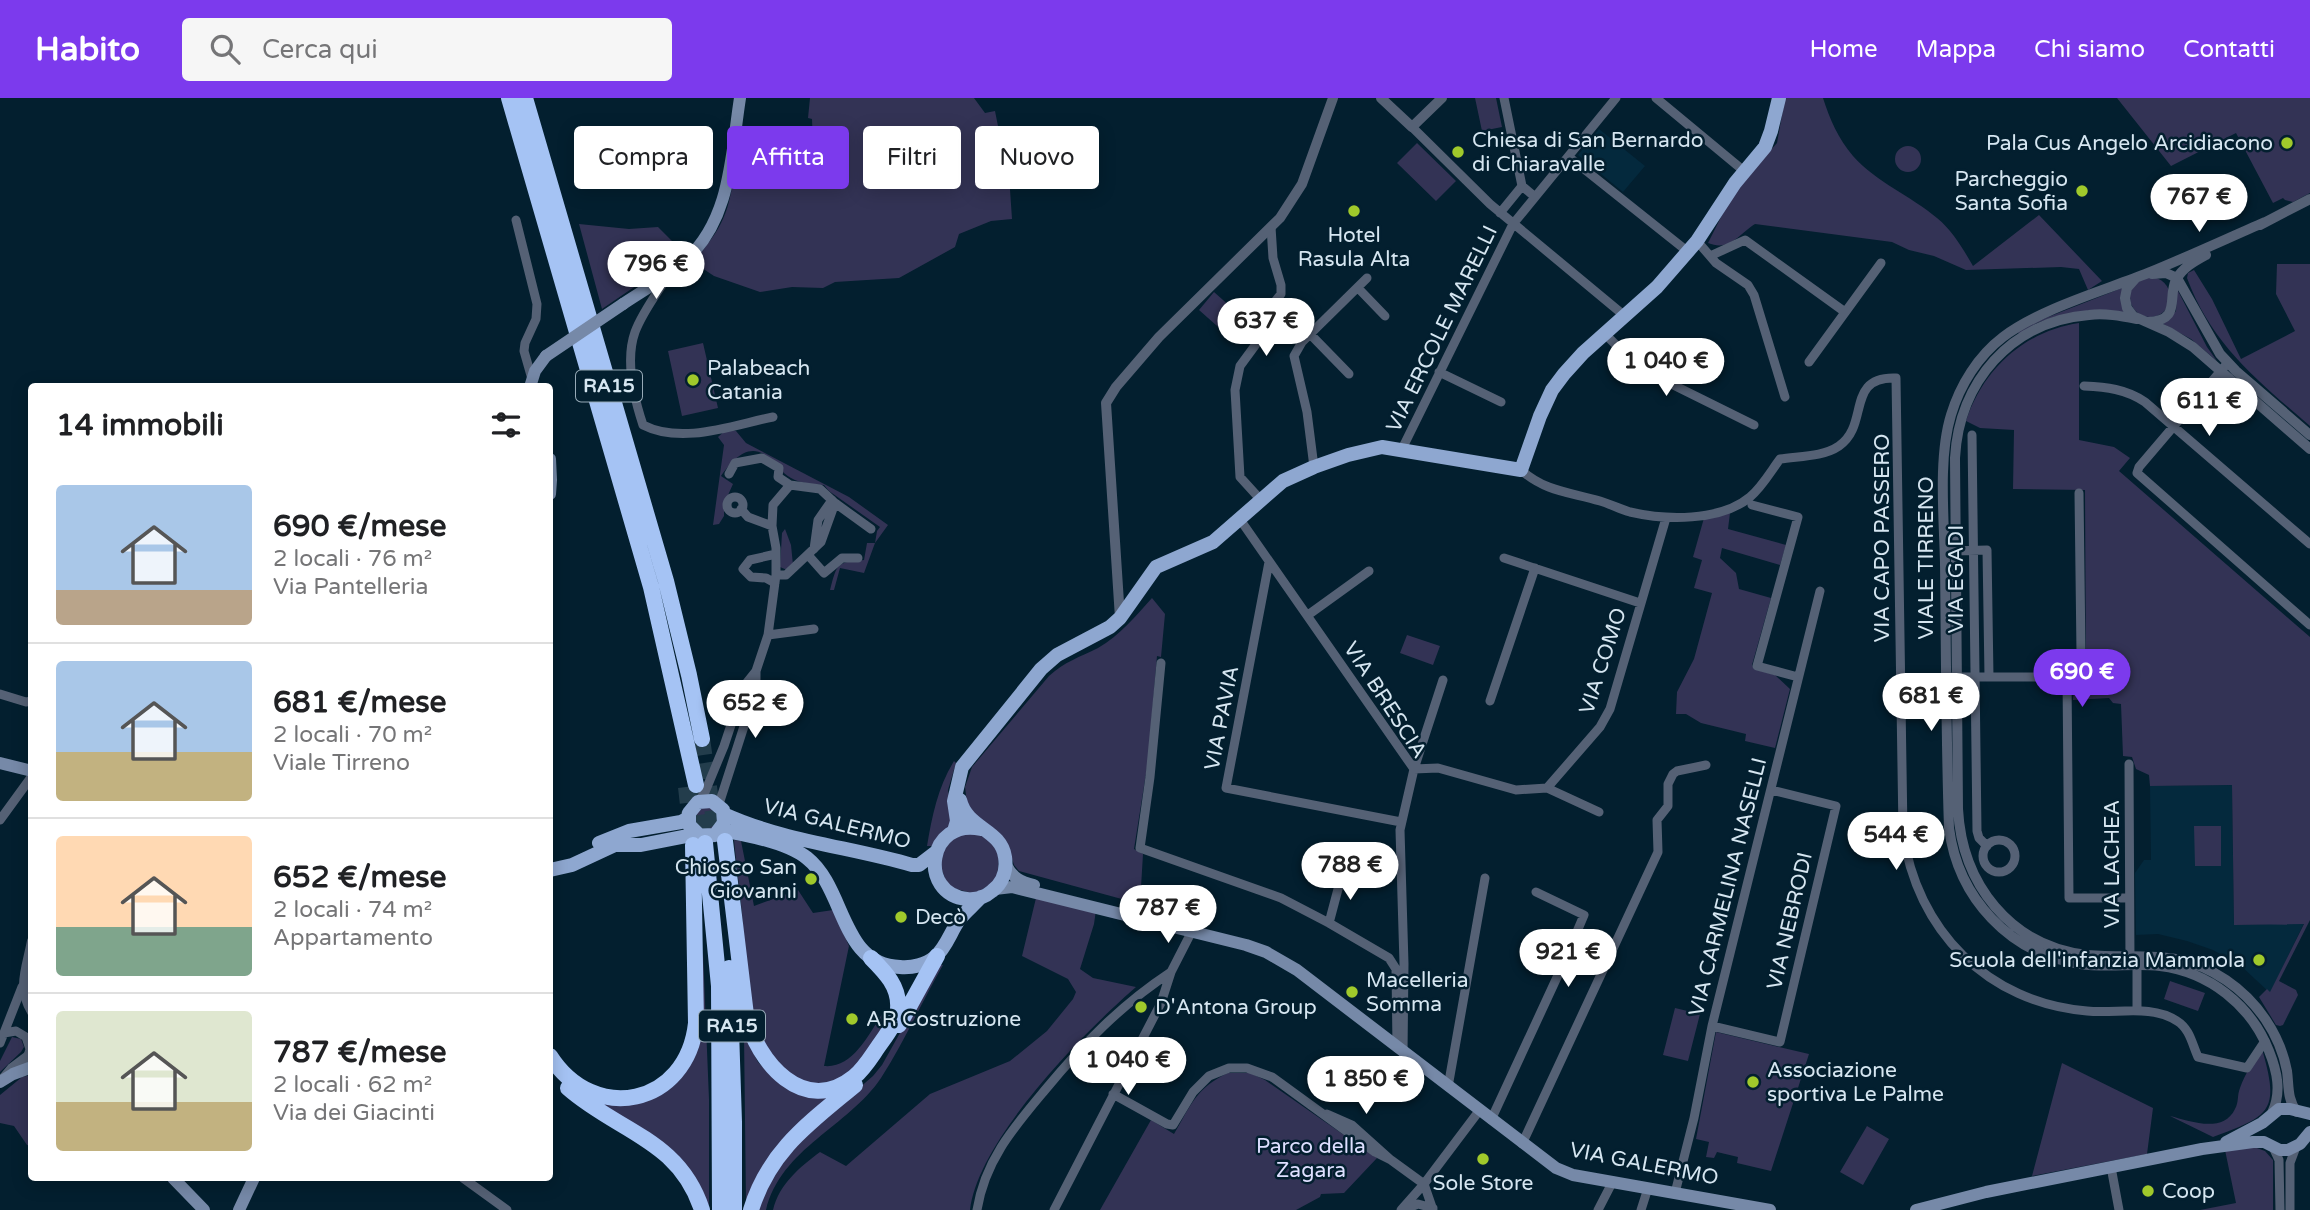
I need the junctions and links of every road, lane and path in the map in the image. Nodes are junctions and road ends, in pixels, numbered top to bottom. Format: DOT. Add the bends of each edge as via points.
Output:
graph roads {
  1 [pos="509,98"];
  2 [pos="525,98"];
  3 [pos="740,98"];
  4 [pos="1333,98"];
  5 [pos="1381,98"];
  6 [pos="1442,98"];
  7 [pos="1504,98"];
  8 [pos="1616,98"];
  9 [pos="1656,98"];
  10 [pos="1779,98"];
  11 [pos="1412,127"];
  12 [pos="1569,157"];
  13 [pos="1745,171"];
  14 [pos="1522,186"];
  15 [pos="1535,197"];
  16 [pos="2310,199"];
  17 [pos="1500,213"];
  18 [pos="516,220"];
  19 [pos="2265,222"];
  20 [pos="1513,224"];
  21 [pos="1271,227"];
  22 [pos="1692,246"];
  23 [pos="1710,256"];
  24 [pos="1881,262"];
  25 [pos="670,272"];
  26 [pos="2145,275"];
  27 [pos="1367,278"];
  28 [pos="2177,278"];
  29 [pos="1357,288"];
  30 [pos="2173,291"];
  31 [pos="1845,312"];
  32 [pos="1385,316"];
  33 [pos="1626,317"];
  34 [pos="2142,321"];
  35 [pos="1310,334"];
  36 [pos="1605,334"];
  37 [pos="2013,337"];
  38 [pos="1809,362"];
  39 [pos="2225,367"];
  40 [pos="1439,372"];
  41 [pos="1349,374"];
  42 [pos="531,383"];
  43 [pos="2084,386"];
  44 [pos="1786,397"];
  45 [pos="1501,402"];
  46 [pos="773,417"];
  47 [pos="1754,425"];
  48 [pos="2173,426"];
  49 [pos="1972,435"];
  50 [pos="2310,435"];
  51 [pos="1402,449"];
  52 [pos="2310,449"];
  53 [pos="1314,467"];
  54 [pos="1521,470"];
  55 [pos="729,474"];
  56 [pos="790,485"];
  57 [pos="2079,494"];
  58 [pos="1261,499"];
  59 [pos="834,501"];
  60 [pos="1752,505"];
  61 [pos="741,509"];
  62 [pos="1239,518"];
  63 [pos="1666,518"];
  64 [pos="772,526"];
  65 [pos="871,529"];
  66 [pos="2310,544"];
  67 [pos="1974,550"];
  68 [pos="1950,551"];
  69 [pos="811,552"];
  70 [pos="776,554"];
  71 [pos="858,558"];
  72 [pos="1504,558"];
  73 [pos="1269,562"];
  74 [pos="1535,568"];
  75 [pos="1369,571"];
  76 [pos="775,579"];
  77 [pos="1820,591"];
  78 [pos="1640,603"];
  79 [pos="1308,615"];
  80 [pos="1120,618"];
  81 [pos="2310,625"];
  82 [pos="814,629"];
  83 [pos="768,635"];
  84 [pos="1161,663"];
  85 [pos="756,671"];
  86 [pos="1798,677"];
  87 [pos="1974,677"];
  88 [pos="1989,677"];
  89 [pos="2067,677"];
  90 [pos="1443,680"];
  91 [pos="1950,680"];
  92 [pos="1900,687"];
  93 [pos="0,694"];
  94 [pos="1490,701"];
  95 [pos="28,702"];
  96 [pos="712,741"];
  97 [pos="736,750"];
  98 [pos="0,762"];
  99 [pos="2129,764"];
  100 [pos="1706,765"];
  101 [pos="1414,769"];
  102 [pos="28,770"];
  103 [pos="28,782"];
  104 [pos="956,785"];
  105 [pos="1547,788"];
  106 [pos="1771,790"];
  107 [pos="693,792"];
  108 [pos="722,809"];
  109 [pos="1599,812"];
  110 [pos="688,818"];
  111 [pos="0,820"];
  112 [pos="1401,822"];
  113 [pos="981,829"];
  114 [pos="954,831"];
  115 [pos="710,839"];
  116 [pos="1987,846"];
  117 [pos="936,852"];
  118 [pos="553,863"];
  119 [pos="1006,865"];
  120 [pos="553,869"];
  121 [pos="1342,874"];
  122 [pos="1485,878"];
  123 [pos="995,889"];
  124 [pos="1536,892"];
  125 [pos="981,897"];
  126 [pos="2128,898"];
  127 [pos="1124,914"];
  128 [pos="1329,923"];
  129 [pos="1192,931"];
  130 [pos="937,956"];
  131 [pos="871,958"];
  132 [pos="2134,960"];
  133 [pos="28,962"];
  134 [pos="1171,972"];
  135 [pos="27,988"];
  136 [pos="28,1005"];
  137 [pos="2137,1011"];
  138 [pos="1712,1026"];
  139 [pos="4,1033"];
  140 [pos="2265,1041"];
  141 [pos="28,1043"];
  142 [pos="0,1044"];
  143 [pos="1400,1051"];
  144 [pos="28,1060"];
  145 [pos="553,1060"];
  146 [pos="553,1071"];
  147 [pos="0,1082"];
  148 [pos="1448,1087"];
  149 [pos="1113,1094"];
  150 [pos="1479,1111"];
  151 [pos="2303,1113"];
  152 [pos="2270,1114"];
  153 [pos="1491,1120"];
  154 [pos="2304,1139"];
  155 [pos="1522,1144"];
  156 [pos="2272,1146"];
  157 [pos="2202,1149"];
  158 [pos="2111,1167"];
  159 [pos="176,1181"];
  160 [pos="253,1181"];
  161 [pos="467,1181"];
  162 [pos="1614,1181"];
  163 [pos="1424,1184"];
  164 [pos="1648,1188"];
  165 [pos="1675,1193"];
  166 [pos="1428,1195"];
  167 [pos="1406,1208"];
  168 [pos="1433,1209"];
  169 [pos="204,1210"];
  170 [pos="239,1210"];
  171 [pos="508,1210"];
  172 [pos="702,1210"];
  173 [pos="720,1210"];
  174 [pos="734,1210"];
  175 [pos="751,1210"];
  176 [pos="977,1210"];
  177 [pos="1054,1210"];
  178 [pos="1598,1210"];
  179 [pos="1641,1210"];
  180 [pos="1770,1210"];
  181 [pos="1916,1210"];
  182 [pos="2119,1210"];
  183 [pos="2280,1210"];
  184 [pos="2290,1210"];
  1 -- 107 [label="highway, RA15" via="651,587 684,726"];
  2 -- 96 [label="highway, RA15" via="666,580 689,675"];
  3 -- 25 [label="main road" via="718,215 704,240"];
  4 -- 21 [label="street" via="1302,184"];
  5 -- 11 [label="street"];
  6 -- 11 [label="street"];
  7 -- 14 [label="street"];
  8 -- 12 [label="street, VIA ERCOLE MARELLI"];
  9 -- 13 [label="street"];
  10 -- 13 [label="main road" via="1769,139"];
  11 -- 17 [label="street"];
  12 -- 15 [label="street, VIA ERCOLE MARELLI"];
  12 -- 22 [label="street"];
  13 -- 22 [label="main road"];
  14 -- 15 [label="street"];
  14 -- 17 [label="street"];
  15 -- 20 [label="street, VIA ERCOLE MARELLI"];
  16 -- 19 [label="street"];
  17 -- 20 [label="street"];
  18 -- 42 [label="street" via="537,304 524,351"];
  19 -- 26 [label="street, VIALE TIRRENO"];
  19 -- 28 [label="street" via="2196,260"];
  20 -- 33 [label="street"];
  20 -- 40 [label="street, VIA ERCOLE MARELLI"];
  21 -- 58 [label="street" via="1281,294 1264,315 1262,336 1240,366 1235,390 1240,477"];
  21 -- 80 [label="street" via="1159,337 1106,403"];
  22 -- 23 [label="street"];
  22 -- 33 [label="main road"];
  23 -- 31 [label="street" via="1745,240"];
  23 -- 44 [label="street" via="1748,285 1754,295"];
  24 -- 31 [label="street"];
  25 -- 42 [label="main road, bridge" via="546,356"];
  25 -- 46 [label="street" via="632,342 631,363 643,425 690,434"];
  26 -- 28 [label="street" via="2166,273"];
  26 -- 30 [label="street" via="2166,280"];
  26 -- 34 [label="street" via="2130,284 2125,298 2130,312"];
  26 -- 37 [label="street, VIALE TIRRENO" via="2037,317"];
  27 -- 29 [label="street"];
  28 -- 30 [label="street"];
  28 -- 39 [label="street, VIALE TIRRENO"];
  29 -- 32 [label="street"];
  29 -- 35 [label="street"];
  30 -- 34 [label="street" via="2168,313 2157,321"];
  31 -- 38 [label="street"];
  33 -- 36 [label="main road"];
  34 -- 37 [label="street, VIALE TIRRENO" via="2079,316"];
  34 -- 39 [label="street, VIALE TIRRENO" via="2180,338"];
  35 -- 41 [label="street"];
  35 -- 53 [label="street" via="1294,356"];
  36 -- 47 [label="street" via="1639,368"];
  36 -- 54 [label="main road" via="1573,362 1552,390"];
  37 -- 68 [label="street, VIALE TIRRENO" via="1977,381 1960,420"];
  39 -- 48 [label="street"];
  39 -- 50 [label="street, VIALE TIRRENO"];
  39 -- 52 [label="street, VIALE TIRRENO"];
  40 -- 45 [label="street"];
  40 -- 51 [label="street, VIA ERCOLE MARELLI"];
  43 -- 48 [label="street" via="2126,391"];
  48 -- 66 [label="street"];
  48 -- 81 [label="street" via="2137,471"];
  49 -- 67 [label="street, VIA EGADI"];
  51 -- 53 [label="main road" via="1375,448"];
  51 -- 54 [label="main road"];
  53 -- 58 [label="main road" via="1283,481"];
  54 -- 63 [label="street" via="1531,479 1572,495"];
  55 -- 56 [label="street" via="735,463 762,458 779,468 778,477"];
  56 -- 59 [label="street" via="820,489"];
  56 -- 64 [label="street" via="773,505"];
  57 -- 89 [label="street" via="2081,653"];
  58 -- 62 [label="main road"];
  59 -- 65 [label="street"];
  59 -- 69 [label="street" via="821,542"];
  60 -- 86 [label="street" via="1798,517 1758,666"];
  61 -- 64 [label="street" via="748,517"];
  62 -- 73 [label="street, VIA BRESCIA"];
  62 -- 80 [label="main road" via="1207,546 1156,567"];
  63 -- 78 [label="street, VIA COMO"];
  63 -- 92 [label="street, VIA CAPO PASSERO" via="1703,515 1732,506 1750,497 1780,459 1839,446 1852,432 1867,388 1877,379 1896,378"];
  64 -- 70 [label="street"];
  67 -- 68 [label="street"];
  67 -- 87 [label="street, VIA EGADI"];
  67 -- 88 [label="street" via="1987,550"];
  68 -- 91 [label="street, VIALE TIRRENO"];
  69 -- 71 [label="street" via="824,573 842,558"];
  69 -- 76 [label="street"];
  70 -- 76 [label="street"];
  70 -- 76 [label="street" via="750,560 743,569 751,577"];
  72 -- 74 [label="street"];
  73 -- 79 [label="street, VIA BRESCIA"];
  73 -- 112 [label="street, VIA PAVIA" via="1226,788"];
  74 -- 78 [label="street"];
  74 -- 94 [label="street"];
  75 -- 79 [label="street"];
  76 -- 83 [label="street"];
  77 -- 86 [label="street, VIA CARMELINA NASELLI"];
  78 -- 105 [label="street, VIA COMO" via="1606,717"];
  79 -- 101 [label="street, VIA BRESCIA"];
  80 -- 104 [label="main road" via="1041,669 970,754"];
  82 -- 83 [label="street"];
  83 -- 85 [label="street"];
  84 -- 128 [label="street" via="1140,848 1281,898"];
  85 -- 96 [label="street"];
  85 -- 97 [label="street" via="756,689"];
  86 -- 106 [label="street, VIA CARMELINA NASELLI"];
  87 -- 88 [label="street"];
  87 -- 91 [label="street"];
  87 -- 116 [label="street, VIA EGADI" via="1977,831"];
  88 -- 89 [label="street"];
  89 -- 126 [label="street" via="2069,898"];
  90 -- 101 [label="street"];
  91 -- 92 [label="street"];
  91 -- 132 [label="street, VIALE TIRRENO" via="1953,809 1974,876 1988,899 2012,924 2042,942"];
  92 -- 137 [label="street, VIA CAPO PASSERO" via="1905,844 1915,881 1937,926 1980,971 2030,999 2088,1012"];
  93 -- 95 [label="street"];
  96 -- 97 [label="street"];
  96 -- 107 [label="street" via="705,792"];
  97 -- 108 [label="street"];
  98 -- 102 [label="main road"];
  99 -- 126 [label="street, VIA LACHEA"];
  100 -- 155 [label="street" via="1677,771 1670,778 1668,806 1657,820 1658,852"];
  101 -- 105 [label="street" via="1438,768 1516,790"];
  101 -- 112 [label="street, VIA BRESCIA"];
  103 -- 111 [label="street"];
  104 -- 113 [label="main road" via="964,812"];
  104 -- 114 [label="main road"];
  105 -- 109 [label="street"];
  106 -- 138 [label="street, VIA CARMELINA NASELLI"];
  106 -- 138 [label="street, VIA NEBRODI" via="1836,806 1780,1042"];
  107 -- 108 [label="main road, VIA GALERMO"];
  107 -- 110 [label="main road"];
  108 -- 115 [label="main road" via="724,822"];
  108 -- 117 [label="main road, VIA GALERMO" via="743,822 783,834 912,865"];
  110 -- 115 [label="main road" via="691,828"];
  110 -- 118 [label="main road" via="621,834"];
  112 -- 143 [label="street, VIA BRESCIA" via="1404,964"];
  113 -- 114 [label="main road"];
  113 -- 119 [label="main road" via="1002,846"];
  114 -- 117 [label="main road"];
  115 -- 120 [label="main road, VIA GALERMO" via="615,845"];
  115 -- 131 [label="main road, VIA GALERMO" via="780,845 806,857 834,897 853,939"];
  115 -- 131 [label="highway" via="732,883 746,1014 758,1049 781,1076 808,1088 831,1089 854,1077 869,1060 898,1010 891,980"];
  115 -- 145 [label="highway" via="696,1023 680,1068 648,1092 606,1097 576,1085"];
  115 -- 173 [label="highway, RA15" via="719,986"];
  115 -- 174 [label="highway, RA15" via="723,884 732,1026"];
  117 -- 125 [label="main road" via="936,873 947,890 961,898"];
  119 -- 123 [label="main road"];
  119 -- 127 [label="main road" via="1022,882"];
  121 -- 128 [label="street"];
  122 -- 148 [label="street"];
  123 -- 125 [label="main road"];
  123 -- 127 [label="main road" via="1012,887"];
  124 -- 153 [label="street" via="1584,915"];
  125 -- 130 [label="main road" via="959,920"];
  126 -- 132 [label="street, VIA LACHEA"];
  127 -- 129 [label="main road, VIA GALERMO"];
  128 -- 143 [label="street" via="1393,963"];
  129 -- 134 [label="street"];
  129 -- 143 [label="main road, VIA GALERMO" via="1258,948 1283,961"];
  130 -- 131 [label="main road" via="905,967"];
  130 -- 175 [label="highway" via="878,1060 782,1150"];
  132 -- 137 [label="street, VIA LACHEA"];
  132 -- 140 [label="street, VIALE TIRRENO" via="2208,982 2237,1002"];
  132 -- 151 [label="street, VIALE TIRRENO" via="2176,958 2204,967 2248,998 2276,1038 2291,1104"];
  133 -- 135 [label="street"];
  134 -- 149 [label="street" via="1161,1003"];
  134 -- 176 [label="street" via="1111,1018 1010,1131 991,1161"];
  135 -- 136 [label="street" via="24,997"];
  135 -- 139 [label="street"];
  137 -- 140 [label="street, VIA CAPO PASSERO" via="2163,1014 2179,1022 2197,1057 2220,1063 2247,1068"];
  138 -- 165 [label="street, VIA CARMELINA NASELLI"];
  139 -- 141 [label="street" via="16,1031"];
  139 -- 142 [label="street"];
  140 -- 152 [label="street, VIALE TIRRENO" via="2278,1086"];
  143 -- 148 [label="main road, VIA GALERMO"];
  144 -- 147 [label="main road"];
  146 -- 172 [label="highway" via="584,1102 671,1158 688,1179"];
  148 -- 150 [label="main road, VIA GALERMO"];
  149 -- 163 [label="street" via="1170,1125 1209,1076 1228,1068 1247,1068 1272,1077 1319,1110 1358,1129"];
  149 -- 177 [label="street"];
  150 -- 153 [label="main road, VIA GALERMO"];
  150 -- 163 [label="street"];
  151 -- 152 [label="main road" via="2282,1108"];
  151 -- 154 [label="main road"];
  152 -- 156 [label="main road" via="2264,1132"];
  152 -- 157 [label="main road" via="2237,1137"];
  153 -- 155 [label="main road, VIA GALERMO"];
  154 -- 156 [label="main road" via="2284,1150"];
  154 -- 184 [label="street" via="2290,1168"];
  155 -- 162 [label="main road, VIA GALERMO" via="1562,1171"];
  156 -- 157 [label="main road" via="2253,1142"];
  156 -- 183 [label="street" via="2279,1160"];
  157 -- 158 [label="main road"];
  158 -- 181 [label="main road"];
  158 -- 182 [label="street"];
  159 -- 169 [label="main road"];
  160 -- 170 [label="main road"];
  161 -- 171 [label="street"];
  162 -- 164 [label="main road, VIA GALERMO"];
  162 -- 178 [label="street"];
  163 -- 166 [label="street"];
  163 -- 167 [label="street"];
  164 -- 165 [label="main road, VIA GALERMO"];
  164 -- 179 [label="street"];
  165 -- 180 [label="main road, VIA GALERMO"];
  166 -- 167 [label="street"];
  166 -- 168 [label="street"];
  167 -- 168 [label="street" via="1425,1205"];
}
